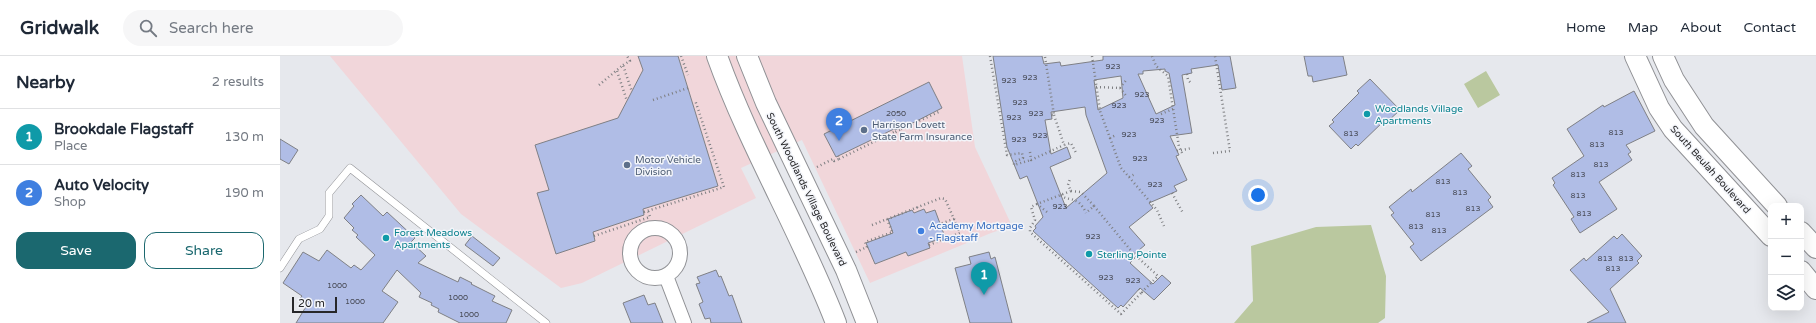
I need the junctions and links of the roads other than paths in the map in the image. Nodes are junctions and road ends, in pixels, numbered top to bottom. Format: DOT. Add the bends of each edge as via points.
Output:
graph roads {
  1 [pos="717,56"];
  2 [pos="747,56"];
  3 [pos="1635,56"];
  4 [pos="1663,56"];
  5 [pos="1775,203"];
  6 [pos="1768,231"];
  7 [pos="1804,235"];
  8 [pos="1816,248"];
  9 [pos="280,268"];
  10 [pos="1804,275"];
  11 [pos="666,276"];
  12 [pos="1816,289"];
  13 [pos="546,323"];
  14 [pos="684,323"];
  15 [pos="836,323"];
  16 [pos="867,323"];
  1 -- 15 [label="street"];
  2 -- 16 [label="street, South Woodlands Village Boulevard" via="766,103 846,270"];
  3 -- 6 [label="street, South Beulah Boulevard" via="1659,108 1673,129"];
  4 -- 5 [label="street" via="1674,80 1704,126"];
  7 -- 8 [label="street"];
  9 -- 13 [label="lane" via="299,239 320,229 329,216 329,193 350,168"];
  10 -- 12 [label="street"];
  11 -- 14 [label="street"];
}
